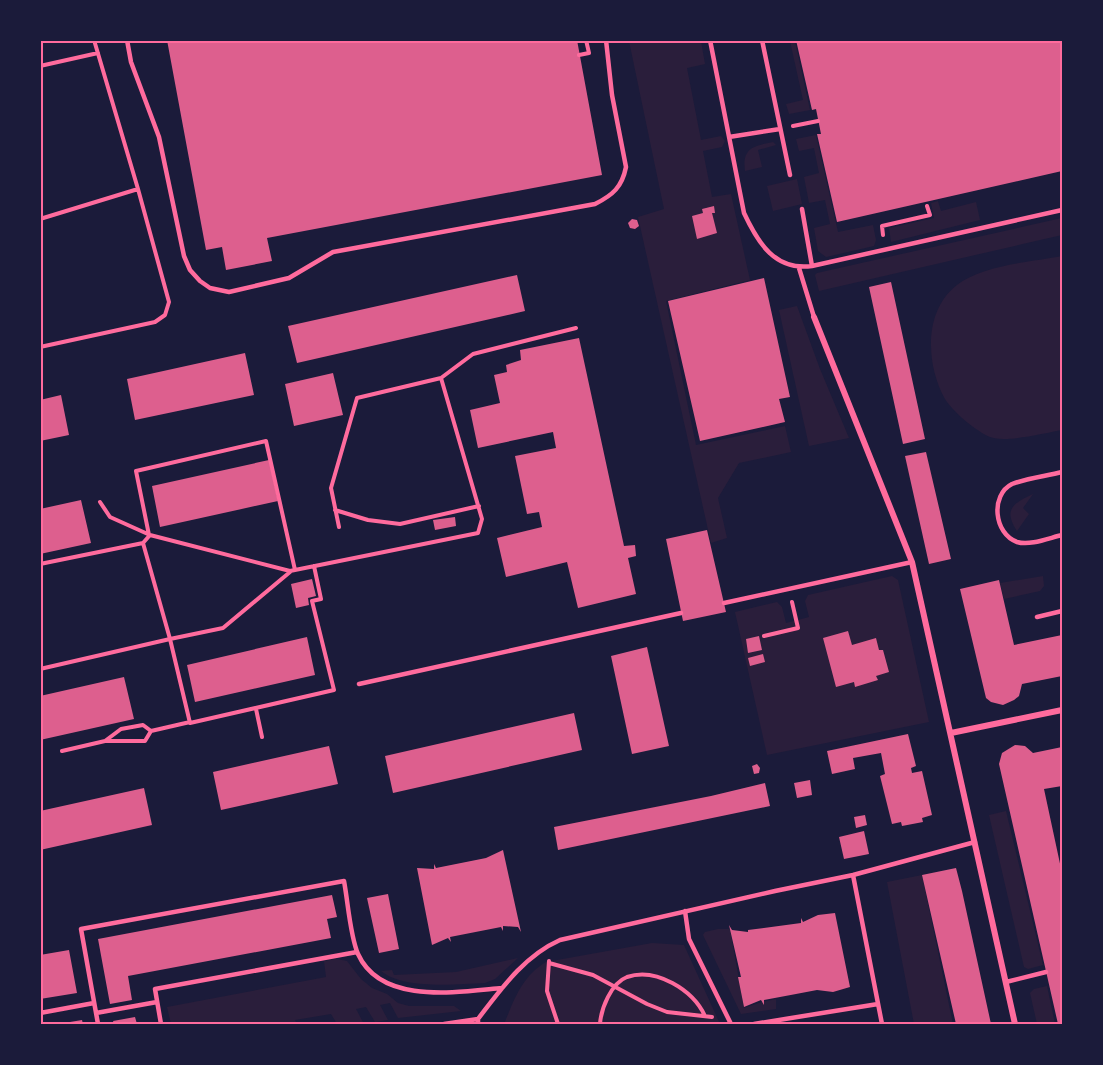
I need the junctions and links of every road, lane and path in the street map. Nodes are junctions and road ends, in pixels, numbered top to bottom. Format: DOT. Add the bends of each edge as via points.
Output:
graph roads {
  1 [pos="94,40"];
  2 [pos="127,40"];
  3 [pos="586,40"];
  4 [pos="606,40"];
  5 [pos="710,40"];
  6 [pos="762,40"];
  7 [pos="98,54"];
  8 [pos="579,55"];
  9 [pos="40,66"];
  10 [pos="819,121"];
  11 [pos="780,129"];
  12 [pos="729,137"];
  13 [pos="790,175"];
  14 [pos="138,189"];
  15 [pos="927,206"];
  16 [pos="802,209"];
  17 [pos="1062,210"];
  18 [pos="40,219"];
  19 [pos="886,250"];
  20 [pos="812,266"];
  21 [pos="799,268"];
  22 [pos="814,317"];
  23 [pos="576,328"];
  24 [pos="40,347"];
  25 [pos="441,378"];
  26 [pos="1062,472"];
  27 [pos="100,501"];
  28 [pos="479,506"];
  29 [pos="335,510"];
  30 [pos="339,527"];
  31 [pos="150,535"];
  32 [pos="1062,535"];
  33 [pos="144,543"];
  34 [pos="912,562"];
  35 [pos="40,564"];
  36 [pos="314,566"];
  37 [pos="293,571"];
  38 [pos="790,589"];
  39 [pos="724,603"];
  40 [pos="1062,611"];
  41 [pos="681,612"];
  42 [pos="1037,617"];
  43 [pos="764,636"];
  44 [pos="170,639"];
  45 [pos="40,669"];
  46 [pos="358,684"];
  47 [pos="256,708"];
  48 [pos="1062,710"];
  49 [pos="190,722"];
  50 [pos="151,731"];
  51 [pos="951,734"];
  52 [pos="262,737"];
  53 [pos="105,741"];
  54 [pos="62,752"];
  55 [pos="975,842"];
  56 [pos="853,875"];
  57 [pos="685,911"];
  58 [pos="552,943"];
  59 [pos="357,952"];
  60 [pos="549,963"];
  61 [pos="1046,972"];
  62 [pos="1006,982"];
  63 [pos="616,986"];
  64 [pos="502,988"];
  65 [pos="157,1002"];
  66 [pos="94,1003"];
  67 [pos="878,1004"];
  68 [pos="40,1013"];
  69 [pos="96,1013"];
  70 [pos="726,1014"];
  71 [pos="705,1016"];
  72 [pos="478,1022"];
  73 [pos="98,1024"];
  74 [pos="161,1024"];
  75 [pos="444,1024"];
  76 [pos="558,1024"];
  77 [pos="600,1024"];
  78 [pos="731,1024"];
  79 [pos="754,1024"];
  80 [pos="882,1024"];
  81 [pos="1015,1024"];
  1 -- 7 [label="path"];
  2 -- 4 [label="lane" via="131,62 159,137 184,256 200,281 229,292 289,278 333,252 595,204 608,198 618,190 626,167"];
  3 -- 8 [label="path" via="589,53"];
  5 -- 12 [label="lane"];
  6 -- 11 [label="lane"];
  7 -- 9 [label="path"];
  7 -- 14 [label="path"];
  10 -- 11 [label="path"];
  11 -- 12 [label="lane"];
  11 -- 13 [label="lane"];
  12 -- 21 [label="lane" via="744,213 753,233 785,264"];
  14 -- 18 [label="path"];
  14 -- 24 [label="path" via="169,302 165,315 154,322"];
  15 -- 19 [label="path" via="930,215 882,226"];
  16 -- 20 [label="lane"];
  17 -- 19 [label="lane"];
  19 -- 20 [label="lane"];
  20 -- 21 [label="lane"];
  21 -- 22 [label="lane"];
  22 -- 34 [label="street"];
  23 -- 25 [label="path" via="473,354"];
  25 -- 28 [label="path"];
  25 -- 29 [label="path" via="357,398 332,488"];
  26 -- 32 [label="lane" via="1012,484 1000,496 997,506 1003,528 1017,542"];
  27 -- 31 [label="path" via="110,517"];
  28 -- 29 [label="path" via="400,524"];
  28 -- 36 [label="path" via="482,519 478,533"];
  29 -- 30 [label="path"];
  31 -- 33 [label="path"];
  31 -- 37 [label="path"];
  31 -- 37 [label="path" via="136,471 266,441"];
  33 -- 35 [label="path"];
  33 -- 44 [label="path"];
  34 -- 38 [label="lane"];
  34 -- 51 [label="street"];
  36 -- 37 [label="path"];
  36 -- 47 [label="path" via="321,599 312,600 334,690"];
  37 -- 44 [label="path" via="223,628"];
  38 -- 39 [label="lane"];
  38 -- 43 [label="path" via="798,628"];
  40 -- 42 [label="lane"];
  41 -- 46 [label="lane"];
  44 -- 45 [label="path"];
  44 -- 49 [label="path"];
  47 -- 49 [label="path"];
  47 -- 52 [label="path"];
  48 -- 51 [label="street"];
  49 -- 50 [label="path"];
  50 -- 53 [label="path" via="145,741"];
  50 -- 53 [label="path" via="143,725 121,729"];
  51 -- 55 [label="street"];
  53 -- 54 [label="path"];
  55 -- 56 [label="lane"];
  55 -- 62 [label="street"];
  56 -- 57 [label="lane"];
  56 -- 67 [label="lane"];
  57 -- 58 [label="lane"];
  57 -- 70 [label="lane" via="689,939"];
  58 -- 60 [label="path"];
  58 -- 64 [label="lane" via="527,961"];
  59 -- 64 [label="lane" via="375,978 394,987 449,992"];
  59 -- 65 [label="lane" via="155,989"];
  59 -- 66 [label="lane" via="344,881 81,929"];
  60 -- 63 [label="path"];
  60 -- 76 [label="path" via="547,992"];
  61 -- 62 [label="lane"];
  62 -- 81 [label="street"];
  63 -- 71 [label="path" via="667,1012"];
  63 -- 71 [label="path" via="627,977 638,975 662,979 687,990"];
  63 -- 77 [label="path" via="604,1004"];
  64 -- 72 [label="lane"];
  65 -- 69 [label="lane"];
  65 -- 74 [label="lane"];
  66 -- 68 [label="lane"];
  66 -- 69 [label="lane"];
  67 -- 79 [label="lane"];
  67 -- 80 [label="lane"];
  69 -- 73 [label="lane"];
  70 -- 71 [label="path"];
  70 -- 78 [label="lane"];
  72 -- 75 [label="lane"];
}
